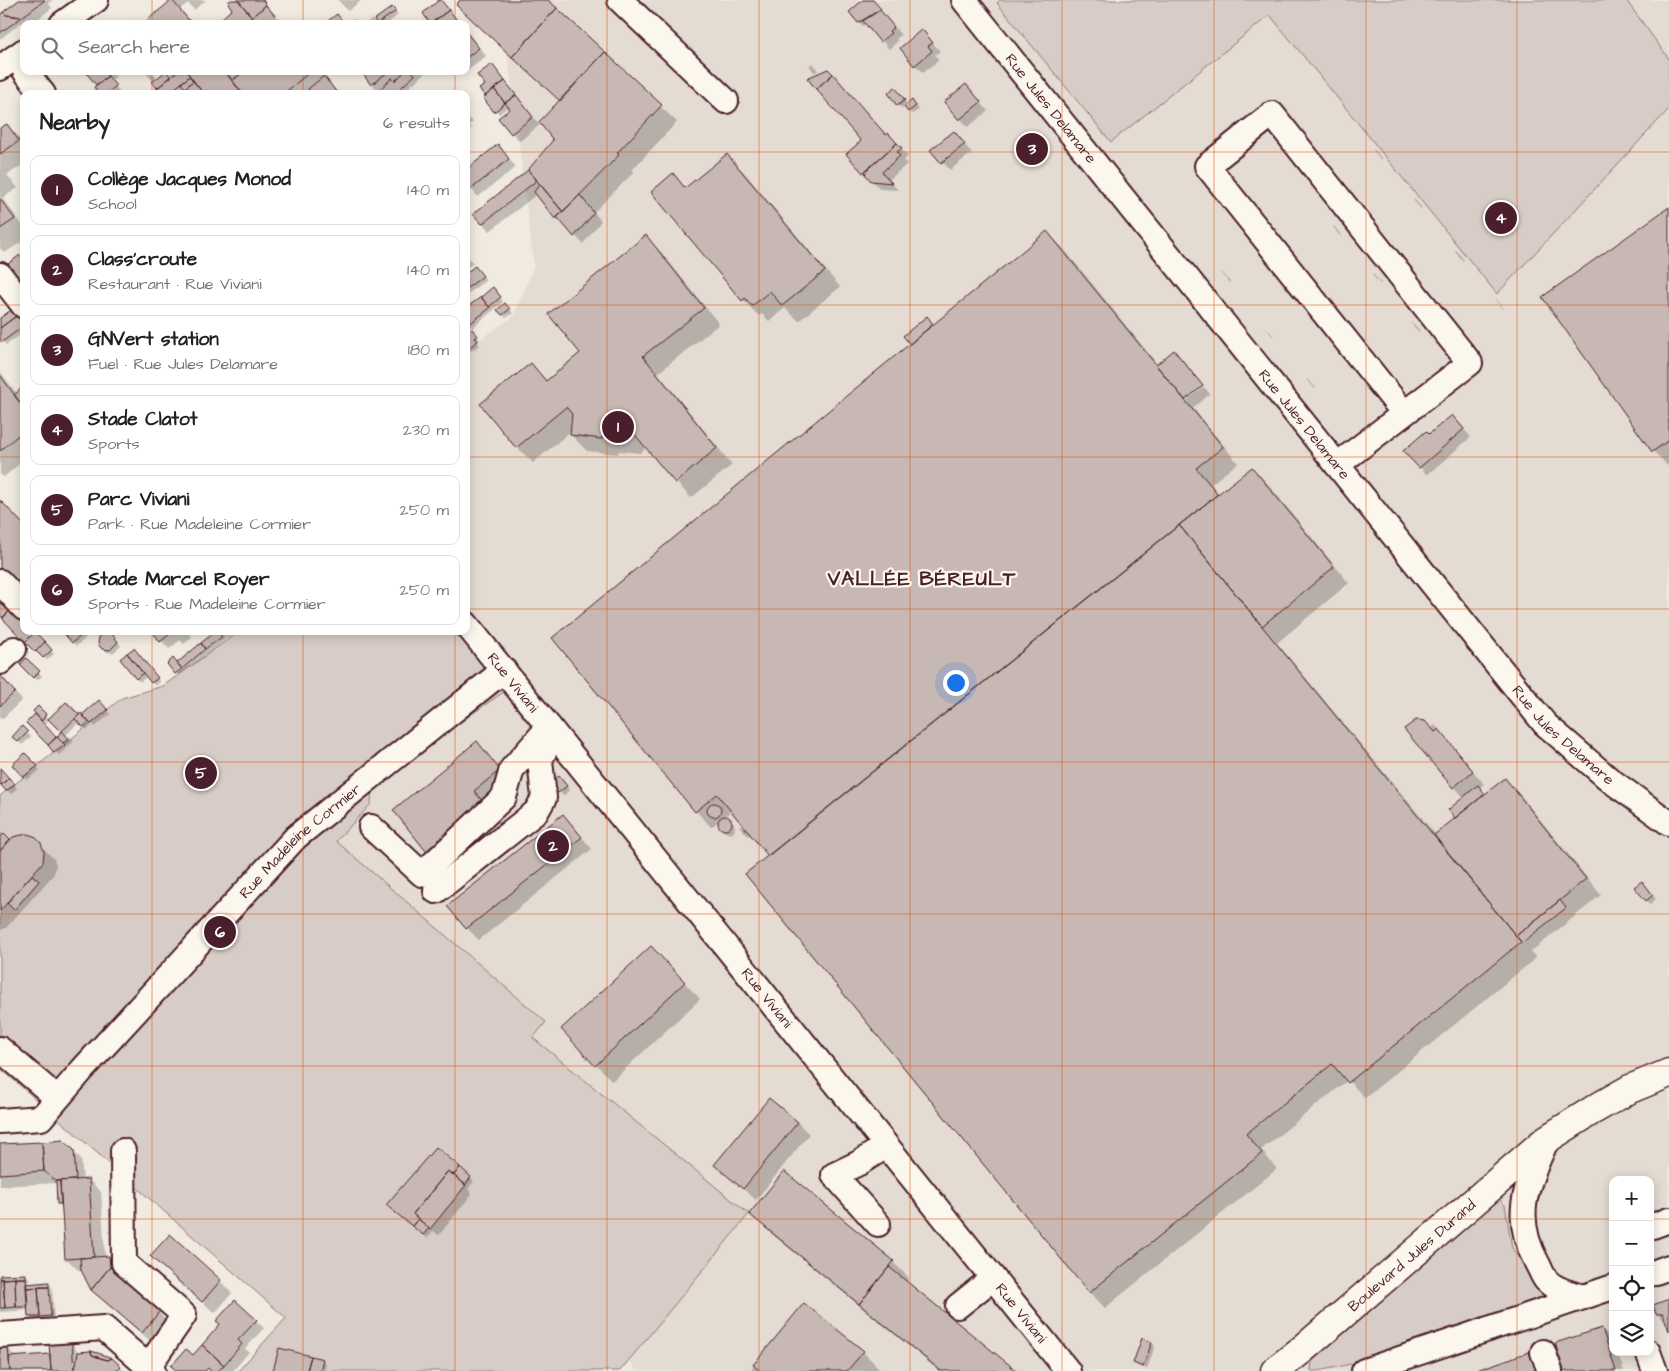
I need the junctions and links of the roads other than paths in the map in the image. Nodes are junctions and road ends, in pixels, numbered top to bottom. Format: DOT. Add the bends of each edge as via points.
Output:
graph roads {
  1 [pos="96,0"];
  2 [pos="620,0"];
  3 [pos="964,0"];
  4 [pos="68,20"];
  5 [pos="25,75"];
  6 [pos="39,90"];
  7 [pos="726,101"];
  8 [pos="0,276"];
  9 [pos="20,301"];
  10 [pos="1404,413"];
  11 [pos="1337,466"];
  12 [pos="0,582"];
  13 [pos="20,604"];
  14 [pos="470,629"];
  15 [pos="504,670"];
  16 [pos="551,730"];
  17 [pos="1669,823"];
  18 [pos="371,827"];
  19 [pos="436,891"];
  20 [pos="0,1049"];
  21 [pos="1669,1073"];
  22 [pos="57,1098"];
  23 [pos="0,1121"];
  24 [pos="1547,1139"];
  25 [pos="886,1146"];
  26 [pos="123,1151"];
  27 [pos="1669,1220"];
  28 [pos="878,1224"];
  29 [pos="1654,1226"];
  30 [pos="1669,1267"];
  31 [pos="1654,1273"];
  32 [pos="993,1278"];
  33 [pos="1609,1288"];
  34 [pos="1584,1297"];
  35 [pos="958,1306"];
  36 [pos="0,1335"];
  37 [pos="1649,1356"];
  38 [pos="150,1369"];
  39 [pos="1068,1371"];
  40 [pos="1275,1371"];
  41 [pos="1364,1371"];
  42 [pos="1655,1371"];
  1 -- 4 [label="street"];
  2 -- 7 [label="street"];
  3 -- 11 [label="street, Rue Jules Delamare"];
  5 -- 6 [label="street"];
  8 -- 9 [label="street"];
  10 -- 10 [label="street" via="1470,362 1272,114 1206,166"];
  10 -- 11 [label="street"];
  11 -- 17 [label="street, Rue Jules Delamare" via="1545,724 1610,780"];
  12 -- 13 [label="street"];
  14 -- 15 [label="street, Rue Viviani"];
  15 -- 16 [label="street, Rue Viviani"];
  15 -- 22 [label="street, Rue Madeleine Cormier" via="296,837"];
  16 -- 18 [label="street" via="512,769 504,797 422,874"];
  16 -- 19 [label="street" via="540,760 544,798 536,812"];
  16 -- 25 [label="street, Rue Viviani"];
  20 -- 22 [label="street"];
  21 -- 24 [label="main road, Boulevard Jules Durand" via="1630,1089"];
  22 -- 23 [label="street, Rue Madeleine Cormier" via="41,1118"];
  24 -- 34 [label="street" via="1529,1182 1522,1217 1528,1246 1547,1280 1566,1293"];
  24 -- 40 [label="main road, Boulevard Jules Durand"];
  25 -- 28 [label="street" via="859,1164 834,1175"];
  25 -- 32 [label="street, Rue Viviani"];
  26 -- 38 [label="street" via="124,1263 184,1314"];
  27 -- 29 [label="street"];
  30 -- 31 [label="street"];
  32 -- 35 [label="street"];
  32 -- 39 [label="street, Rue Viviani"];
  33 -- 34 [label="street"];
  34 -- 41 [label="street"];
  36 -- 38 [label="street" via="104,1328"];
  37 -- 42 [label="street"];
}
